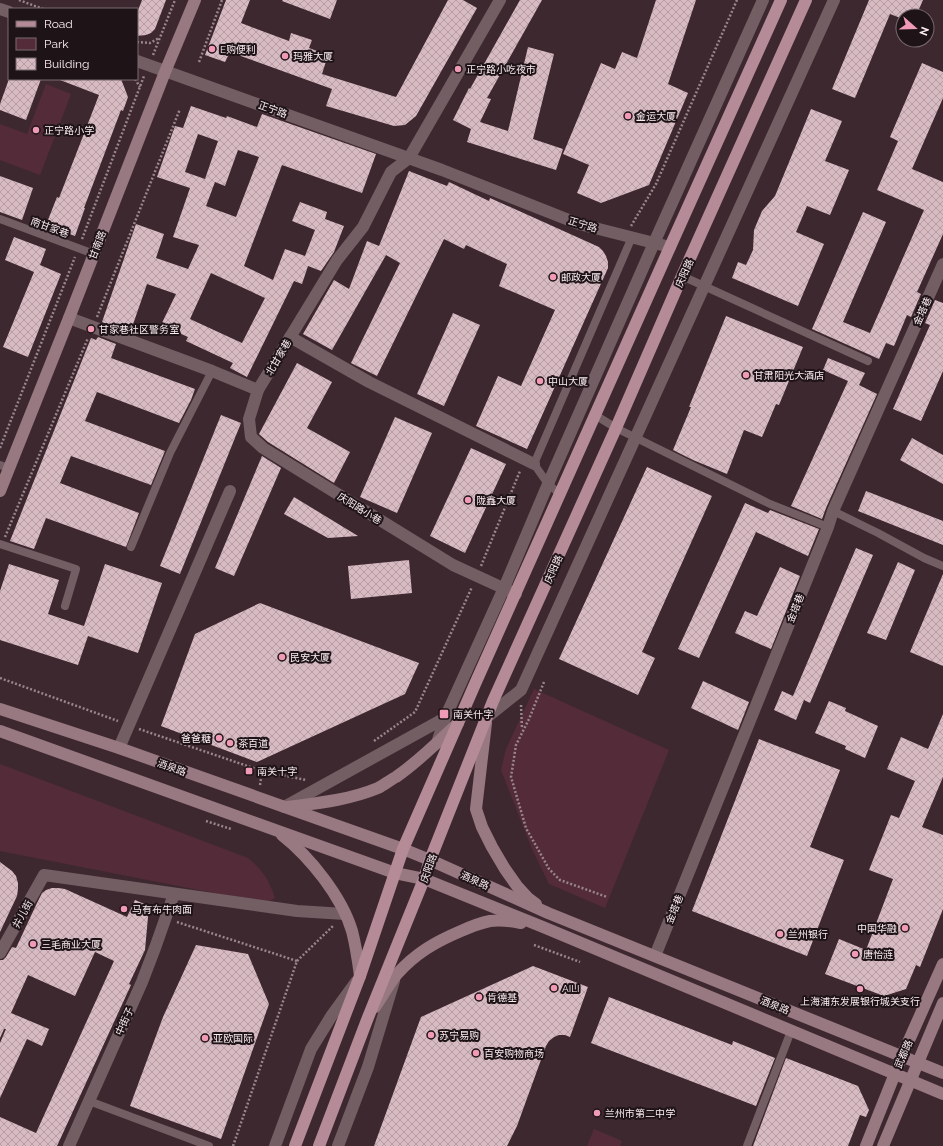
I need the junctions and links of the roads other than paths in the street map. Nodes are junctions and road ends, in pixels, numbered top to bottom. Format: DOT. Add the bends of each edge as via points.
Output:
graph roads {
  1 [pos="195,0"];
  2 [pos="498,0"];
  3 [pos="764,0"];
  4 [pos="781,0"];
  5 [pos="806,0"];
  6 [pos="834,0"];
  7 [pos="138,61"];
  8 [pos="165,72"];
  9 [pos="409,158"];
  10 [pos="0,219"];
  11 [pos="629,236"];
  12 [pos="654,243"];
  13 [pos="670,246"];
  14 [pos="94,254"];
  15 [pos="943,264"];
  16 [pos="682,276"];
  17 [pos="704,286"];
  18 [pos="69,318"];
  19 [pos="290,337"];
  20 [pos="868,361"];
  21 [pos="212,371"];
  22 [pos="258,390"];
  23 [pos="595,415"];
  24 [pos="616,428"];
  25 [pos="636,438"];
  26 [pos="530,462"];
  27 [pos="4,466"];
  28 [pos="548,484"];
  29 [pos="0,491"];
  30 [pos="230,491"];
  31 [pos="560,494"];
  32 [pos="833,511"];
  33 [pos="828,527"];
  34 [pos="0,544"];
  35 [pos="131,547"];
  36 [pos="943,566"];
  37 [pos="504,588"];
  38 [pos="516,594"];
  39 [pos="66,606"];
  40 [pos="0,709"];
  41 [pos="487,717"];
  42 [pos="445,718"];
  43 [pos="460,721"];
  44 [pos="0,731"];
  45 [pos="436,743"];
  46 [pos="119,748"];
  47 [pos="284,807"];
  48 [pos="274,829"];
  49 [pos="403,850"];
  50 [pos="430,860"];
  51 [pos="395,873"];
  52 [pos="424,879"];
  53 [pos="174,894"];
  54 [pos="548,913"];
  55 [pos="345,914"];
  56 [pos="543,927"];
  57 [pos="0,954"];
  58 [pos="655,956"];
  59 [pos="943,964"];
  60 [pos="396,975"];
  61 [pos="360,976"];
  62 [pos="943,1003"];
  63 [pos="367,1020"];
  64 [pos="791,1031"];
  65 [pos="902,1056"];
  66 [pos="918,1063"];
  67 [pos="943,1073"];
  68 [pos="894,1074"];
  69 [pos="910,1081"];
  70 [pos="943,1094"];
  71 [pos="89,1101"];
  72 [pos="69,1146"];
  73 [pos="209,1146"];
  74 [pos="275,1146"];
  75 [pos="295,1146"];
  76 [pos="319,1146"];
  77 [pos="338,1146"];
  78 [pos="747,1146"];
  79 [pos="866,1146"];
  80 [pos="883,1146"];
  1 -- 8 [label="main road, 甘南路"];
  2 -- 9 [label="street"];
  3 -- 12 [label="street"];
  4 -- 13 [label="main road"];
  5 -- 16 [label="main road, 庆阳路"];
  6 -- 17 [label="street"];
  7 -- 8 [label="street, 正宁路"];
  8 -- 9 [label="street, 正宁路"];
  8 -- 14 [label="main road, 甘南路"];
  9 -- 11 [label="street, 正宁路" via="579,224"];
  9 -- 19 [label="street, 北甘家巷" via="391,172 363,227 337,260"];
  10 -- 14 [label="lane, 南甘家巷"];
  11 -- 12 [label="street, 正宁路"];
  11 -- 26 [label="lane"];
  12 -- 13 [label="street, 正宁路"];
  12 -- 28 [label="street"];
  13 -- 23 [label="main road"];
  14 -- 18 [label="main road, 甘南路"];
  15 -- 32 [label="street, 金塔巷"];
  16 -- 17 [label="lane"];
  16 -- 24 [label="main road, 庆阳路"];
  17 -- 20 [label="lane"];
  17 -- 25 [label="street"];
  18 -- 21 [label="street"];
  18 -- 27 [label="main road, 甘南路"];
  19 -- 22 [label="street, 北甘家巷"];
  19 -- 26 [label="street" via="369,382"];
  21 -- 22 [label="street"];
  21 -- 35 [label="lane" via="170,453"];
  22 -- 37 [label="street, 庆阳路小巷" via="249,419 251,437 263,448 453,565"];
  23 -- 24 [label="lane"];
  23 -- 31 [label="main road"];
  24 -- 25 [label="lane"];
  24 -- 41 [label="main road, 庆阳路"];
  25 -- 33 [label="lane" via="770,504"];
  25 -- 41 [label="street" via="521,690"];
  26 -- 28 [label="lane"];
  27 -- 29 [label="main road, 甘南路"];
  28 -- 31 [label="lane"];
  28 -- 37 [label="street"];
  30 -- 46 [label="street"];
  31 -- 38 [label="main road"];
  32 -- 33 [label="street, 金塔巷"];
  32 -- 36 [label="lane"];
  33 -- 58 [label="street, 金塔巷"];
  34 -- 39 [label="lane" via="76,569"];
  37 -- 38 [label="street, 庆阳路小巷"];
  37 -- 42 [label="street"];
  38 -- 43 [label="main road"];
  40 -- 46 [label="main road, 酒泉路"];
  41 -- 50 [label="main road, 庆阳路"];
  41 -- 54 [label="main road" via="476,809 505,869 528,898"];
  42 -- 45 [label="street"];
  42 -- 47 [label="street"];
  43 -- 45 [label="main road"];
  43 -- 49 [label="main road"];
  44 -- 48 [label="main road, 酒泉路"];
  45 -- 47 [label="main road" via="426,754 379,787 357,796"];
  46 -- 47 [label="main road, 酒泉路"];
  47 -- 49 [label="main road, 酒泉路"];
  48 -- 51 [label="main road, 酒泉路"];
  48 -- 55 [label="main road" via="303,853 316,868"];
  49 -- 50 [label="main road, 酒泉路"];
  49 -- 51 [label="main road"];
  50 -- 52 [label="main road, 庆阳路"];
  50 -- 54 [label="main road, 酒泉路"];
  51 -- 52 [label="main road, 酒泉路"];
  51 -- 61 [label="main road"];
  52 -- 56 [label="main road, 酒泉路"];
  52 -- 63 [label="main road, 庆阳路"];
  53 -- 55 [label="street" via="297,911"];
  53 -- 57 [label="street, 井儿街" via="44,875"];
  53 -- 71 [label="street, 中街子" via="142,982"];
  54 -- 58 [label="main road, 酒泉路"];
  55 -- 61 [label="main road" via="352,929"];
  56 -- 60 [label="main road" via="511,921 491,921 473,926 428,946"];
  56 -- 64 [label="main road, 酒泉路"];
  58 -- 65 [label="main road, 酒泉路"];
  59 -- 65 [label="main road, 武都路"];
  60 -- 63 [label="main road"];
  60 -- 77 [label="street" via="368,1067"];
  61 -- 74 [label="street" via="311,1049"];
  61 -- 75 [label="main road"];
  62 -- 66 [label="main road, 武都路"];
  63 -- 76 [label="main road, 庆阳路"];
  64 -- 68 [label="main road, 酒泉路"];
  64 -- 78 [label="lane"];
  65 -- 66 [label="main road, 酒泉路"];
  65 -- 68 [label="main road, 武都路"];
  66 -- 67 [label="main road, 酒泉路"];
  66 -- 69 [label="main road, 武都路"];
  68 -- 69 [label="main road, 酒泉路"];
  68 -- 79 [label="main road, 武都路"];
  69 -- 70 [label="main road, 酒泉路"];
  69 -- 80 [label="main road, 武都路"];
  71 -- 72 [label="street, 中街子"];
  71 -- 73 [label="lane"];
}
